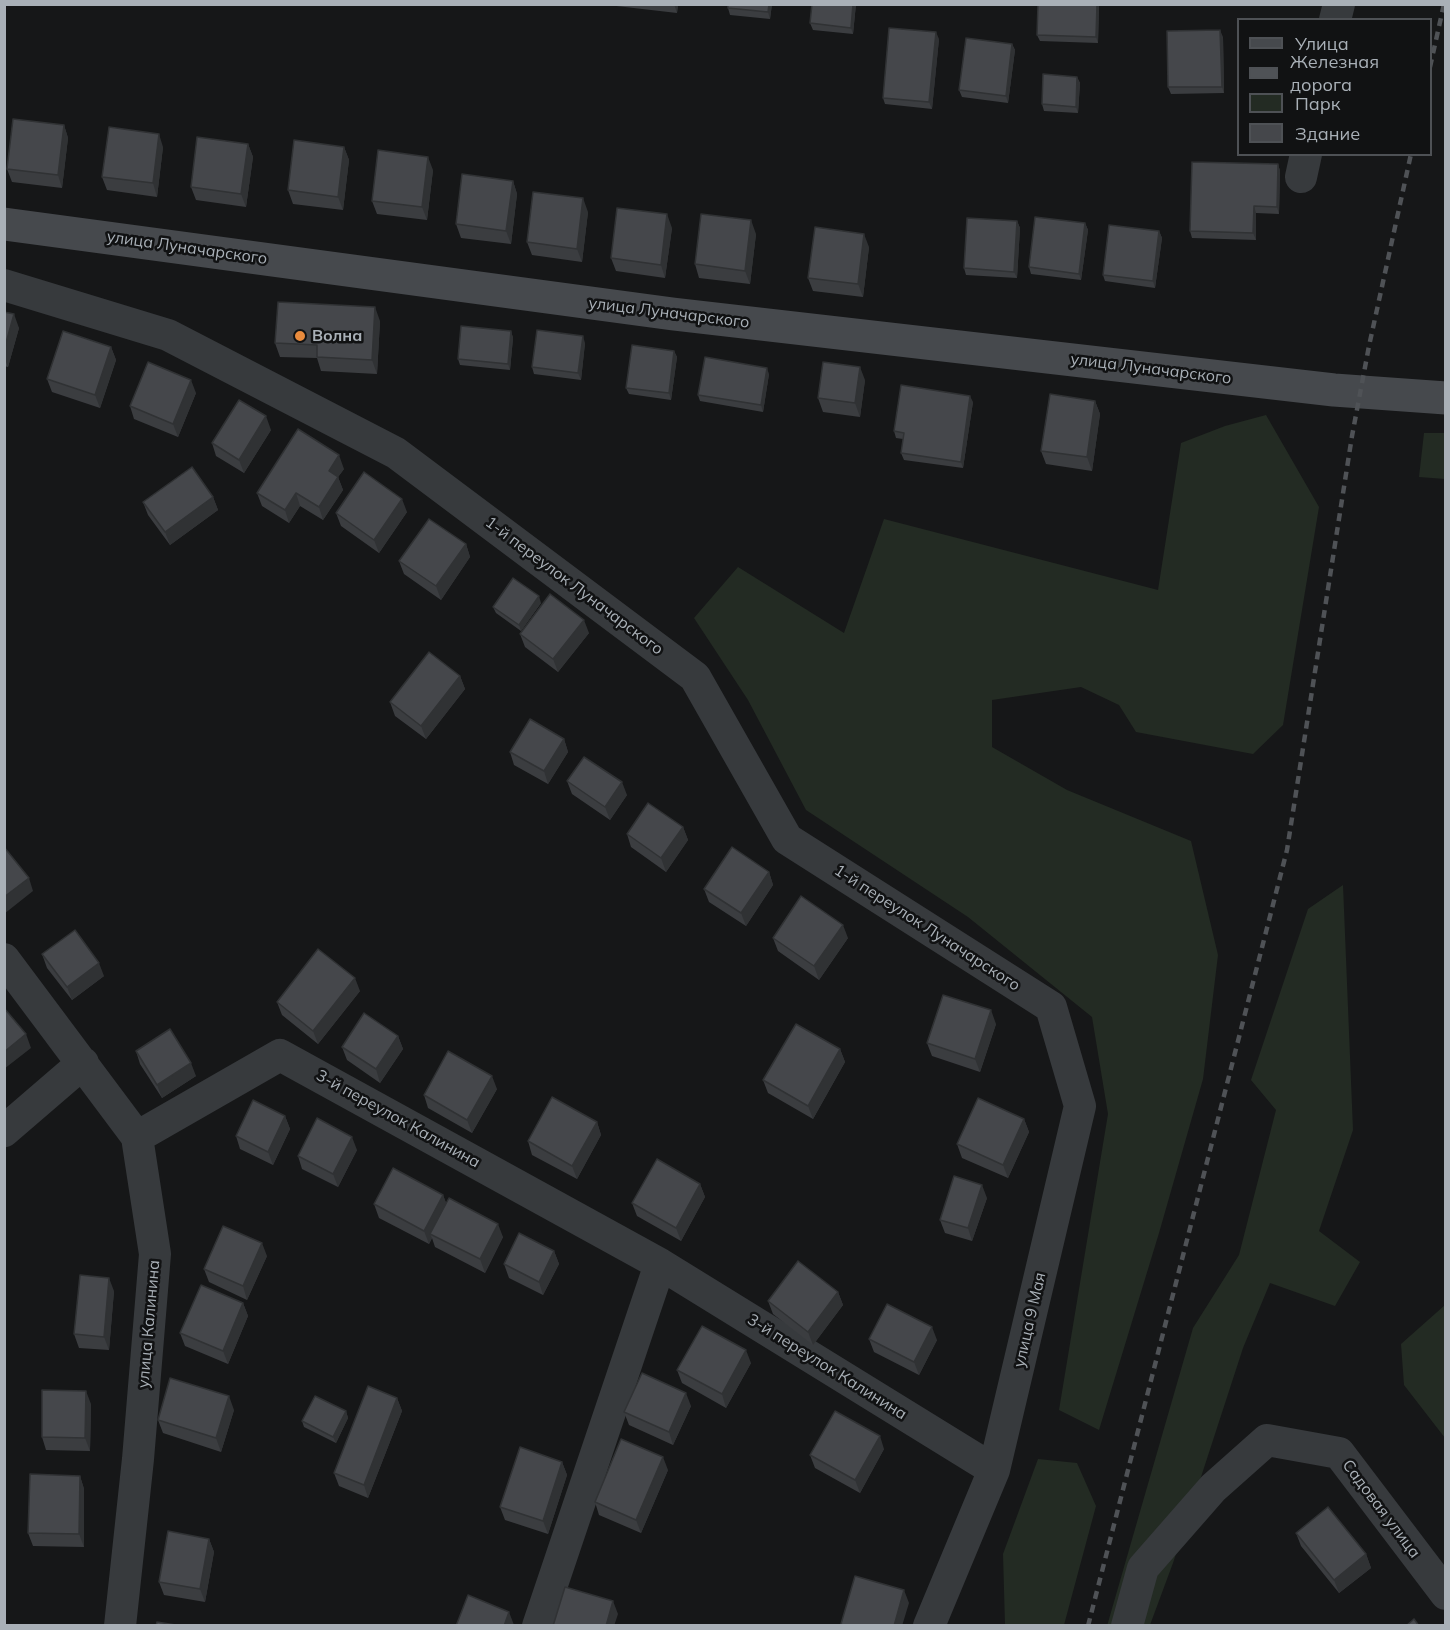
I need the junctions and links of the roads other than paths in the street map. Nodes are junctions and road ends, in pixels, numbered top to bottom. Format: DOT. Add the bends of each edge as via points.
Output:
graph roads {
  1 [pos="4,224"];
  2 [pos="4,285"];
  3 [pos="1446,398"];
  4 [pos="4,959"];
  5 [pos="1051,1007"];
  6 [pos="82,1064"];
  7 [pos="4,1131"];
  8 [pos="137,1137"];
  9 [pos="660,1264"];
  10 [pos="994,1470"];
  11 [pos="1446,1594"];
  12 [pos="120,1626"];
  13 [pos="538,1626"];
  14 [pos="929,1626"];
  15 [pos="1127,1626"];
  1 -- 3 [label="main road, улица Луначарского" via="673,314 1335,390"];
  2 -- 5 [label="street, 1-й переулок Луначарского" via="168,335 396,453 695,677 787,839"];
  4 -- 6 [label="street, улица Калинина"];
  5 -- 10 [label="street, улица 9 Мая" via="1080,1106"];
  6 -- 7 [label="street"];
  6 -- 8 [label="street, улица Калинина"];
  8 -- 9 [label="street, 3-й переулок Калинина" via="280,1055"];
  8 -- 12 [label="street, улица Калинина" via="155,1254"];
  9 -- 10 [label="street, 3-й переулок Калинина"];
  9 -- 13 [label="street"];
  10 -- 14 [label="street, улица 9 Мая"];
  11 -- 15 [label="street, Садовая улица" via="1339,1454 1267,1440 1213,1488 1143,1568"];
}
